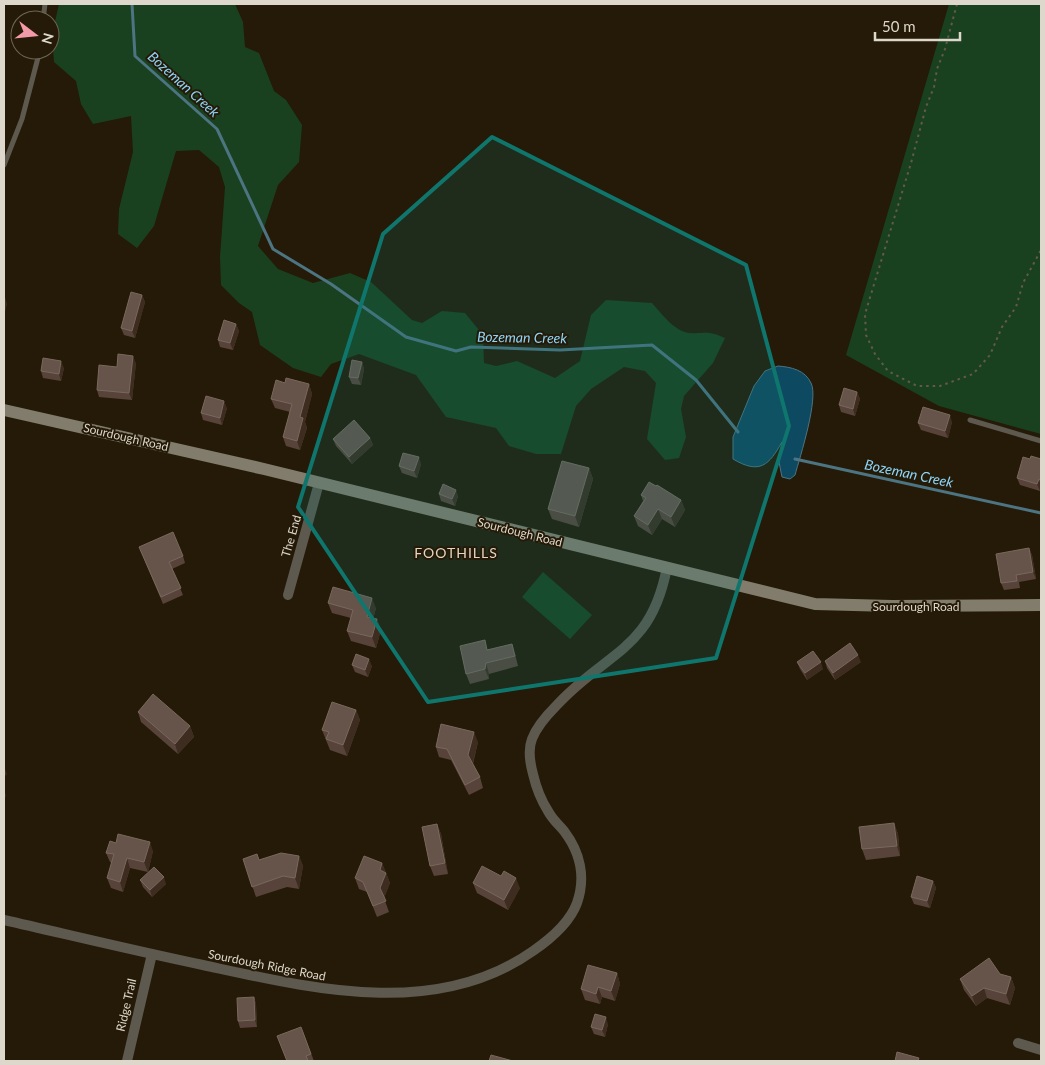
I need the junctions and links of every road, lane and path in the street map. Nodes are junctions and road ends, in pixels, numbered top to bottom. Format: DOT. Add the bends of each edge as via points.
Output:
graph roads {
  1 [pos="956,4"];
  2 [pos="38,60"];
  3 [pos="4,165"];
  4 [pos="1041,250"];
  5 [pos="4,410"];
  6 [pos="970,420"];
  7 [pos="1041,441"];
  8 [pos="319,484"];
  9 [pos="667,568"];
  10 [pos="288,595"];
  11 [pos="1041,605"];
  12 [pos="4,920"];
  13 [pos="152,954"];
  14 [pos="1018,1043"];
  15 [pos="1041,1050"];
  16 [pos="127,1061"];
  1 -- 4 [label="path" via="865,314 866,335 875,354 888,371 917,386 940,386 973,374 990,355"];
  2 -- 3 [label="lane" via="22,120"];
  5 -- 8 [label="street, Sourdough Road"];
  6 -- 7 [label="lane"];
  8 -- 9 [label="street, Sourdough Road"];
  8 -- 10 [label="street, The End"];
  9 -- 11 [label="street, Sourdough Road" via="815,604"];
  9 -- 13 [label="street, Sourdough Ridge Road" via="655,610 641,632 562,698 544,718 532,739 530,764 537,790 578,854 582,881 576,905 562,926 543,944 522,959 475,980 434,990 400,993 348,992 297,986"];
  12 -- 13 [label="street, Sourdough Ridge Road"];
  13 -- 16 [label="street, Ridge Trail"];
  14 -- 15 [label="street"];
}
